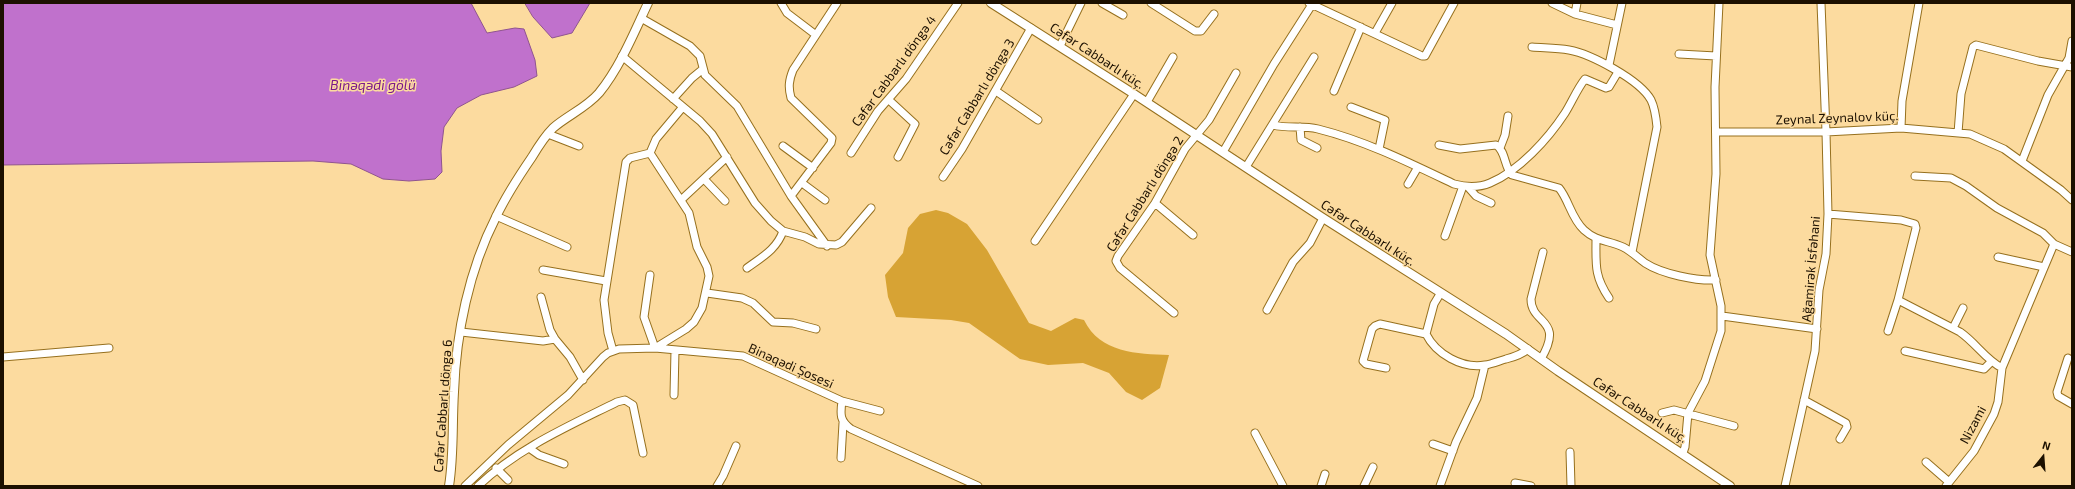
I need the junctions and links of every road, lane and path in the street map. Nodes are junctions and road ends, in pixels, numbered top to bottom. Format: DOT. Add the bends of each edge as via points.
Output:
graph roads {
  1 [pos="648,3"];
  2 [pos="781,3"];
  3 [pos="836,3"];
  4 [pos="958,3"];
  5 [pos="991,3"];
  6 [pos="1081,3"];
  7 [pos="1102,3"];
  8 [pos="1151,3"];
  9 [pos="1312,3"];
  10 [pos="1392,3"];
  11 [pos="1454,3"];
  12 [pos="1552,3"];
  13 [pos="1577,3"];
  14 [pos="1622,3"];
  15 [pos="1719,3"];
  16 [pos="1821,3"];
  17 [pos="1919,3"];
  18 [pos="1214,14"];
  19 [pos="1575,14"];
  20 [pos="1123,15"];
  21 [pos="641,18"];
  22 [pos="1617,25"];
  23 [pos="1361,27"];
  24 [pos="1031,28"];
  25 [pos="1375,33"];
  26 [pos="816,35"];
  27 [pos="2072,41"];
  28 [pos="1060,46"];
  29 [pos="1532,47"];
  30 [pos="1679,54"];
  31 [pos="622,56"];
  32 [pos="1716,56"];
  33 [pos="1173,57"];
  34 [pos="1314,57"];
  35 [pos="1609,65"];
  36 [pos="2069,66"];
  37 [pos="703,70"];
  38 [pos="1618,72"];
  39 [pos="1236,73"];
  40 [pos="996,91"];
  41 [pos="1334,91"];
  42 [pos="1134,94"];
  43 [pos="673,99"];
  44 [pos="889,100"];
  45 [pos="1147,102"];
  46 [pos="1351,107"];
  47 [pos="682,108"];
  48 [pos="1508,116"];
  49 [pos="1038,120"];
  50 [pos="1272,125"];
  51 [pos="1300,127"];
  52 [pos="1901,128"];
  53 [pos="1716,132"];
  54 [pos="1826,132"];
  55 [pos="1958,133"];
  56 [pos="548,134"];
  57 [pos="1197,135"];
  58 [pos="1439,145"];
  59 [pos="579,146"];
  60 [pos="783,146"];
  61 [pos="1317,148"];
  62 [pos="1500,148"];
  63 [pos="1379,149"];
  64 [pos="1223,152"];
  65 [pos="650,153"];
  66 [pos="851,153"];
  67 [pos="727,157"];
  68 [pos="898,157"];
  69 [pos="2022,161"];
  70 [pos="1246,167"];
  71 [pos="1418,167"];
  72 [pos="813,168"];
  73 [pos="1509,172"];
  74 [pos="1915,176"];
  75 [pos="942,177"];
  76 [pos="704,179"];
  77 [pos="802,183"];
  78 [pos="1408,184"];
  79 [pos="1465,187"];
  80 [pos="791,196"];
  81 [pos="681,200"];
  82 [pos="826,200"];
  83 [pos="2072,200"];
  84 [pos="725,201"];
  85 [pos="1155,203"];
  86 [pos="1491,203"];
  87 [pos="872,208"];
  88 [pos="1828,214"];
  89 [pos="496,216"];
  90 [pos="1323,218"];
  91 [pos="783,231"];
  92 [pos="1193,235"];
  93 [pos="1444,236"];
  94 [pos="1596,239"];
  95 [pos="1035,241"];
  96 [pos="2054,244"];
  97 [pos="827,246"];
  98 [pos="567,247"];
  99 [pos="1543,252"];
  100 [pos="1632,252"];
  101 [pos="2072,252"];
  102 [pos="1998,257"];
  103 [pos="2044,267"];
  104 [pos="747,268"];
  105 [pos="543,270"];
  106 [pos="650,275"];
  107 [pos="1716,280"];
  108 [pos="606,281"];
  109 [pos="706,293"];
  110 [pos="1440,294"];
  111 [pos="541,298"];
  112 [pos="1609,298"];
  113 [pos="1898,300"];
  114 [pos="1963,308"];
  115 [pos="1267,310"];
  116 [pos="1174,313"];
  117 [pos="1722,316"];
  118 [pos="1953,328"];
  119 [pos="816,329"];
  120 [pos="1817,330"];
  121 [pos="1888,331"];
  122 [pos="461,332"];
  123 [pos="1426,334"];
  124 [pos="555,339"];
  125 [pos="109,348"];
  126 [pos="655,348"];
  127 [pos="1528,349"];
  128 [pos="675,350"];
  129 [pos="613,351"];
  130 [pos="1905,351"];
  131 [pos="3,357"];
  132 [pos="2068,358"];
  133 [pos="1541,359"];
  134 [pos="1991,362"];
  135 [pos="1485,366"];
  136 [pos="1386,368"];
  137 [pos="2002,368"];
  138 [pos="583,380"];
  139 [pos="674,395"];
  140 [pos="1804,400"];
  141 [pos="842,401"];
  142 [pos="2072,404"];
  143 [pos="880,411"];
  144 [pos="1662,413"];
  145 [pos="1688,413"];
  146 [pos="843,423"];
  147 [pos="1734,426"];
  148 [pos="1255,433"];
  149 [pos="1840,439"];
  150 [pos="1433,444"];
  151 [pos="736,446"];
  152 [pos="529,448"];
  153 [pos="1453,451"];
  154 [pos="1570,452"];
  155 [pos="643,453"];
  156 [pos="1683,453"];
  157 [pos="841,458"];
  158 [pos="1926,462"];
  159 [pos="564,464"];
  160 [pos="1374,467"];
  161 [pos="496,468"];
  162 [pos="1325,474"];
  163 [pos="508,480"];
  164 [pos="1515,483"];
  165 [pos="1947,484"];
  166 [pos="449,486"];
  167 [pos="465,486"];
  168 [pos="478,486"];
  169 [pos="717,486"];
  170 [pos="978,486"];
  171 [pos="1283,486"];
  172 [pos="1321,486"];
  173 [pos="1364,486"];
  174 [pos="1440,486"];
  175 [pos="1531,486"];
  176 [pos="1571,486"];
  177 [pos="1730,486"];
  178 [pos="1785,486"];
  1 -- 21 [label="street, Cəfər Cabbarlı döngə 6"];
  2 -- 26 [label="street" via="787,13"];
  3 -- 26 [label="street"];
  4 -- 44 [label="street, Cəfər Cabbarlı döngə 4"];
  5 -- 24 [label="street, Cəfər Cabbarlı küç."];
  6 -- 28 [label="street"];
  7 -- 20 [label="street"];
  8 -- 18 [label="street" via="1195,30 1201,31"];
  9 -- 23 [label="street"];
  9 -- 64 [label="street"];
  10 -- 25 [label="street"];
  11 -- 25 [label="street" via="1425,56 1418,55"];
  12 -- 19 [label="street"];
  13 -- 19 [label="street"];
  14 -- 22 [label="street"];
  15 -- 32 [label="street"];
  16 -- 54 [label="street, Ağamirək İsfəhani"];
  17 -- 52 [label="street" via="1902,101"];
  19 -- 22 [label="street"];
  21 -- 31 [label="street, Cəfər Cabbarlı döngə 6"];
  21 -- 37 [label="street" via="696,51 700,56"];
  22 -- 35 [label="street"];
  23 -- 25 [label="street"];
  23 -- 41 [label="street"];
  24 -- 28 [label="street, Cəfər Cabbarlı küç."];
  24 -- 40 [label="street, Cəfər Cabbarlı döngə 3"];
  26 -- 72 [label="street" via="793,70 788,90 798,106 832,138"];
  27 -- 36 [label="street"];
  28 -- 42 [label="street, Cəfər Cabbarlı küç."];
  29 -- 35 [label="street" via="1569,50"];
  30 -- 32 [label="street"];
  31 -- 43 [label="street"];
  31 -- 56 [label="street, Cəfər Cabbarlı döngə 6" via="594,99"];
  32 -- 53 [label="street"];
  33 -- 45 [label="street"];
  34 -- 50 [label="street"];
  35 -- 38 [label="street"];
  36 -- 55 [label="street" via="1979,46 1973,48 1961,94"];
  36 -- 69 [label="street" via="2048,95"];
  37 -- 43 [label="street"];
  37 -- 80 [label="street" via="708,79 737,106"];
  38 -- 73 [label="street" via="1606,88 1585,79 1554,128"];
  38 -- 100 [label="street" via="1650,98 1655,109 1657,127"];
  39 -- 57 [label="street, Cəfər Cabbarlı döngə 2" via="1209,120"];
  40 -- 49 [label="street"];
  40 -- 75 [label="street, Cəfər Cabbarlı döngə 3" via="962,149"];
  42 -- 45 [label="street, Cəfər Cabbarlı küç."];
  42 -- 95 [label="street"];
  43 -- 47 [label="street"];
  44 -- 66 [label="street, Cəfər Cabbarlı döngə 4" via="878,111"];
  44 -- 68 [label="street" via="915,124"];
  45 -- 57 [label="street, Cəfər Cabbarlı küç."];
  46 -- 63 [label="street" via="1385,120"];
  47 -- 65 [label="street" via="656,139"];
  47 -- 67 [label="street" via="712,134"];
  48 -- 62 [label="street"];
  50 -- 51 [label="street"];
  50 -- 70 [label="street"];
  51 -- 61 [label="street" via="1301,140"];
  51 -- 63 [label="street" via="1326,131"];
  52 -- 54 [label="street, Zeynal Zeynalov küç."];
  52 -- 55 [label="street, Zeynal Zeynalov küç."];
  53 -- 54 [label="street, Zeynal Zeynalov küç."];
  53 -- 107 [label="street" via="1716,174 1710,255"];
  54 -- 88 [label="street, Ağamirək İsfəhani"];
  55 -- 69 [label="street, Zeynal Zeynalov küç." via="1986,140 2004,148"];
  56 -- 59 [label="street"];
  56 -- 89 [label="street, Cəfər Cabbarlı döngə 6" via="517,179"];
  57 -- 64 [label="street, Cəfər Cabbarlı küç."];
  57 -- 85 [label="street, Cəfər Cabbarlı döngə 2" via="1185,149"];
  58 -- 62 [label="street" via="1460,149 1492,145"];
  60 -- 72 [label="street"];
  62 -- 73 [label="street"];
  63 -- 71 [label="street"];
  64 -- 70 [label="street, Cəfər Cabbarlı küç."];
  65 -- 81 [label="street, Binəqədi Şosesi"];
  65 -- 108 [label="street" via="630,158 626,162"];
  67 -- 76 [label="street"];
  67 -- 91 [label="street" via="755,203"];
  69 -- 83 [label="street, Zeynal Zeynalov küç."];
  70 -- 90 [label="street, Cəfər Cabbarlı küç."];
  71 -- 78 [label="street"];
  71 -- 79 [label="street"];
  72 -- 77 [label="street"];
  73 -- 79 [label="street" via="1490,183"];
  73 -- 94 [label="street" via="1523,179 1559,188 1569,210 1583,229"];
  74 -- 96 [label="street" via="1952,178 1997,208 2043,233"];
  76 -- 81 [label="street"];
  76 -- 84 [label="street"];
  77 -- 80 [label="street"];
  77 -- 82 [label="street"];
  79 -- 86 [label="street"];
  79 -- 93 [label="street"];
  80 -- 97 [label="street"];
  81 -- 109 [label="street, Binəqədi Şosesi" via="689,213 697,247 706,267"];
  85 -- 92 [label="street"];
  85 -- 116 [label="street, Cəfər Cabbarlı döngə 2" via="1116,261 1120,268"];
  87 -- 97 [label="street" via="842,242"];
  88 -- 113 [label="street" via="1901,220 1915,224"];
  88 -- 120 [label="street, Ağamirək İsfəhani" via="1826,254 1817,302"];
  89 -- 98 [label="street"];
  89 -- 122 [label="street, Cəfər Cabbarlı döngə 6" via="472,281"];
  90 -- 110 [label="street, Cəfər Cabbarlı küç."];
  90 -- 115 [label="street" via="1310,243 1293,262"];
  91 -- 97 [label="street"];
  91 -- 104 [label="street" via="768,254"];
  94 -- 100 [label="street" via="1622,246"];
  94 -- 112 [label="street" via="1599,284"];
  96 -- 101 [label="street"];
  96 -- 103 [label="street, Nizami"];
  99 -- 133 [label="street" via="1531,298 1531,304 1549,331 1549,343"];
  100 -- 107 [label="street" via="1646,264 1665,271 1695,280"];
  102 -- 103 [label="street"];
  103 -- 137 [label="street, Nizami"];
  105 -- 108 [label="street"];
  106 -- 126 [label="street" via="644,317"];
  107 -- 117 [label="street"];
  108 -- 129 [label="street" via="605,314"];
  109 -- 119 [label="street" via="742,298 753,303 773,322 793,323"];
  109 -- 126 [label="street, Binəqədi Şosesi" via="702,308 694,322"];
  110 -- 123 [label="street" via="1434,304"];
  110 -- 127 [label="street, Cəfər Cabbarlı küç."];
  111 -- 124 [label="street"];
  113 -- 118 [label="street"];
  113 -- 121 [label="street"];
  114 -- 118 [label="street"];
  117 -- 120 [label="street"];
  117 -- 145 [label="street" via="1721,331 1706,381"];
  118 -- 134 [label="street" via="1968,338"];
  120 -- 140 [label="street, Ağamirək İsfəhani"];
  122 -- 124 [label="street" via="543,341"];
  122 -- 166 [label="street, Cəfər Cabbarlı döngə 6" via="456,366 453,457"];
  123 -- 135 [label="street" via="1431,344 1447,356 1470,365"];
  123 -- 136 [label="street" via="1380,324 1375,326 1363,361"];
  124 -- 138 [label="street" via="563,347"];
  125 -- 131 [label="street"];
  126 -- 128 [label="street, Binəqədi Şosesi"];
  126 -- 129 [label="street, Binəqədi Şosesi"];
  127 -- 133 [label="street, Cəfər Cabbarlı küç."];
  127 -- 135 [label="street" via="1521,355"];
  128 -- 139 [label="street"];
  128 -- 141 [label="street, Binəqədi Şosesi" via="744,356"];
  129 -- 138 [label="street" via="603,357"];
  130 -- 134 [label="street" via="1984,369"];
  132 -- 142 [label="street" via="2057,392 2058,396"];
  133 -- 156 [label="street, Cəfər Cabbarlı küç."];
  134 -- 137 [label="street"];
  135 -- 153 [label="street" via="1477,398"];
  137 -- 165 [label="street, Nizami" via="1994,414 1974,451"];
  138 -- 167 [label="street"];
  140 -- 149 [label="street" via="1846,423 1847,427"];
  140 -- 178 [label="street, Ağamirək İsfəhani"];
  141 -- 143 [label="street"];
  141 -- 146 [label="street, Binəqədi Şosesi" via="840,417"];
  144 -- 145 [label="street" via="1674,410"];
  145 -- 147 [label="street"];
  145 -- 156 [label="street"];
  146 -- 157 [label="street, Binəqədi Şosesi"];
  146 -- 170 [label="street" via="858,433"];
  148 -- 171 [label="street"];
  150 -- 153 [label="street"];
  151 -- 169 [label="street" via="724,476"];
  152 -- 155 [label="street" via="625,400 635,409"];
  152 -- 159 [label="street"];
  152 -- 161 [label="street"];
  153 -- 174 [label="street"];
  154 -- 176 [label="street"];
  156 -- 177 [label="street, Cəfər Cabbarlı küç."];
  158 -- 165 [label="street"];
  160 -- 173 [label="street"];
  161 -- 163 [label="street"];
  161 -- 168 [label="street"];
  162 -- 172 [label="street"];
  164 -- 175 [label="street"];
}
